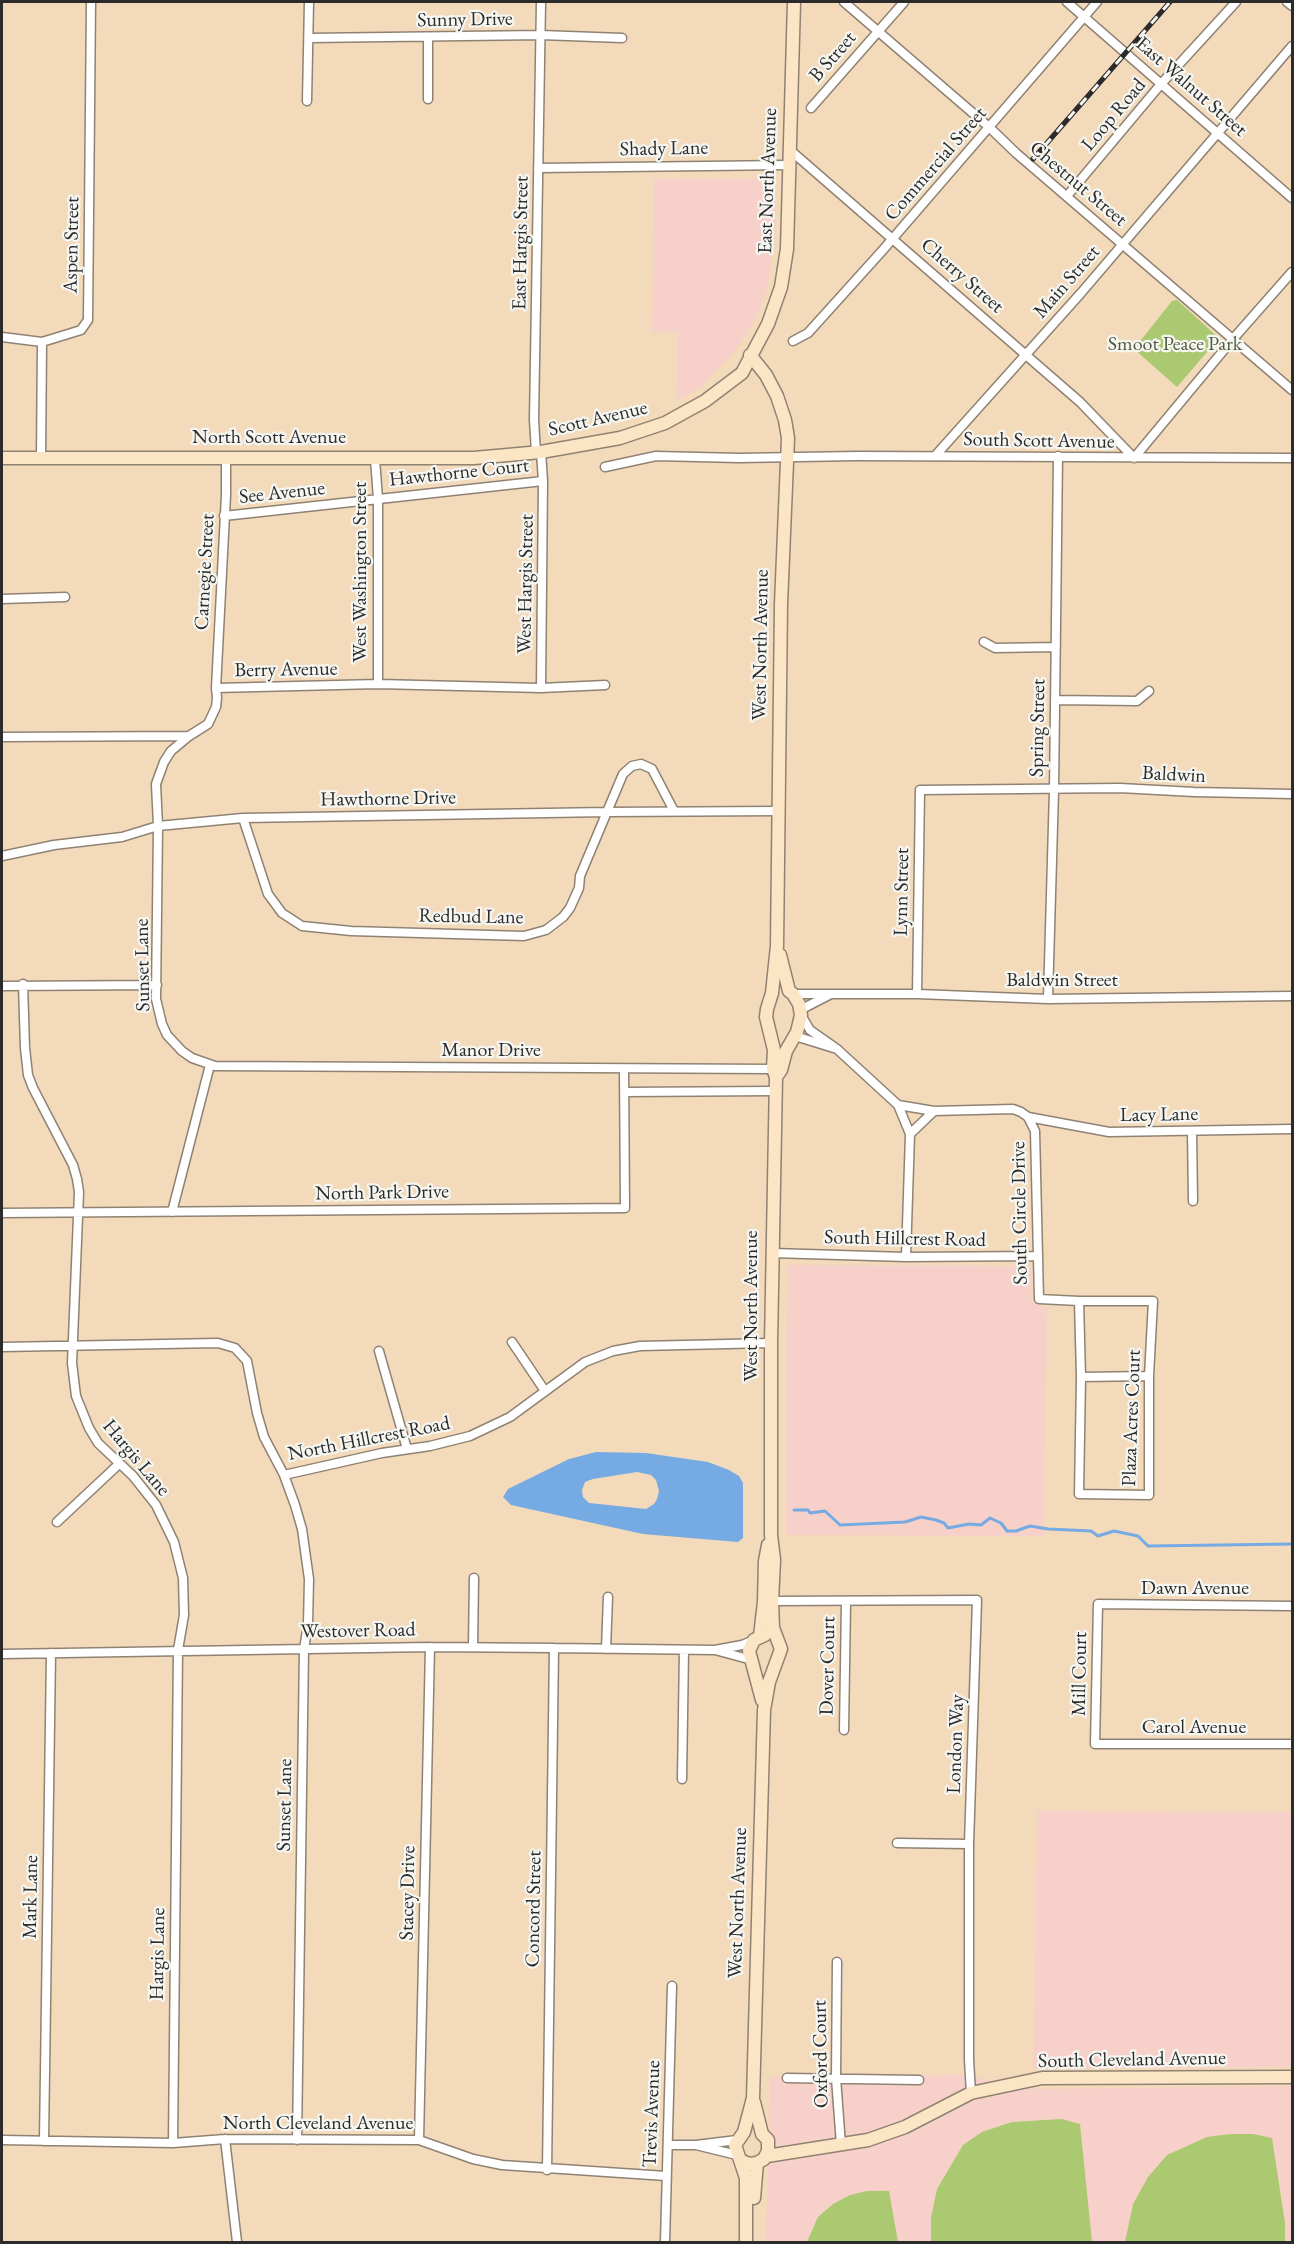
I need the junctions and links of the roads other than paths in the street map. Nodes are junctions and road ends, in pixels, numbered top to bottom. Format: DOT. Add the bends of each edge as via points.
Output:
graph roads {
  1 [pos="91,2"];
  2 [pos="309,2"];
  3 [pos="541,2"];
  4 [pos="794,2"];
  5 [pos="844,2"];
  6 [pos="904,2"];
  7 [pos="1067,2"];
  8 [pos="1097,2"];
  9 [pos="1236,2"];
  10 [pos="1287,2"];
  11 [pos="1293,6"];
  12 [pos="1084,16"];
  13 [pos="878,32"];
  14 [pos="541,35"];
  15 [pos="428,37"];
  16 [pos="309,38"];
  17 [pos="622,38"];
  18 [pos="1293,46"];
  19 [pos="1161,84"];
  20 [pos="428,99"];
  21 [pos="307,101"];
  22 [pos="811,108"];
  23 [pos="989,127"];
  24 [pos="1218,134"];
  25 [pos="790,150"];
  26 [pos="789,165"];
  27 [pos="538,168"];
  28 [pos="1068,196"];
  29 [pos="1293,198"];
  30 [pos="893,238"];
  31 [pos="1122,243"];
  32 [pos="1293,272"];
  33 [pos="2,337"];
  34 [pos="1233,339"];
  35 [pos="793,341"];
  36 [pos="42,342"];
  37 [pos="1026,354"];
  38 [pos="750,355"];
  39 [pos="1293,390"];
  40 [pos="538,452"];
  41 [pos="935,456"];
  42 [pos="1058,456"];
  43 [pos="226,457"];
  44 [pos="2,458"];
  45 [pos="41,458"];
  46 [pos="786,458"];
  47 [pos="1134,458"];
  48 [pos="1293,458"];
  49 [pos="375,459"];
  50 [pos="606,467"];
  51 [pos="543,481"];
  52 [pos="378,499"];
  53 [pos="224,516"];
  54 [pos="65,597"];
  55 [pos="2,598"];
  56 [pos="984,642"];
  57 [pos="1056,647"];
  58 [pos="378,684"];
  59 [pos="605,685"];
  60 [pos="216,688"];
  61 [pos="541,688"];
  62 [pos="1149,690"];
  63 [pos="1055,699"];
  64 [pos="2,736"];
  65 [pos="189,736"];
  66 [pos="920,790"];
  67 [pos="1054,790"];
  68 [pos="1293,794"];
  69 [pos="674,811"];
  70 [pos="607,812"];
  71 [pos="778,812"];
  72 [pos="243,818"];
  73 [pos="158,826"];
  74 [pos="2,856"];
  75 [pos="777,945"];
  76 [pos="23,984"];
  77 [pos="157,985"];
  78 [pos="2,986"];
  79 [pos="791,992"];
  80 [pos="772,993"];
  81 [pos="831,994"];
  82 [pos="917,994"];
  83 [pos="1293,996"];
  84 [pos="1048,999"];
  85 [pos="800,1013"];
  86 [pos="772,1038"];
  87 [pos="793,1038"];
  88 [pos="837,1049"];
  89 [pos="210,1065"];
  90 [pos="624,1069"];
  91 [pos="774,1073"];
  92 [pos="774,1091"];
  93 [pos="624,1092"];
  94 [pos="898,1105"];
  95 [pos="934,1111"];
  96 [pos="1028,1117"];
  97 [pos="1293,1129"];
  98 [pos="1192,1131"];
  99 [pos="910,1134"];
  100 [pos="1193,1201"];
  101 [pos="172,1212"];
  102 [pos="2,1213"];
  103 [pos="78,1213"];
  104 [pos="772,1253"];
  105 [pos="1038,1256"];
  106 [pos="906,1257"];
  107 [pos="1039,1299"];
  108 [pos="1079,1301"];
  109 [pos="512,1342"];
  110 [pos="771,1343"];
  111 [pos="74,1346"];
  112 [pos="2,1347"];
  113 [pos="380,1351"];
  114 [pos="1149,1376"];
  115 [pos="1081,1377"];
  116 [pos="545,1391"];
  117 [pos="407,1449"];
  118 [pos="119,1464"];
  119 [pos="284,1475"];
  120 [pos="57,1522"];
  121 [pos="771,1535"];
  122 [pos="474,1578"];
  123 [pos="608,1597"];
  124 [pos="772,1601"];
  125 [pos="846,1602"];
  126 [pos="1098,1604"];
  127 [pos="1293,1606"];
  128 [pos="757,1638"];
  129 [pos="777,1640"];
  130 [pos="430,1647"];
  131 [pos="473,1647"];
  132 [pos="304,1648"];
  133 [pos="554,1648"];
  134 [pos="606,1649"];
  135 [pos="178,1650"];
  136 [pos="684,1650"];
  137 [pos="715,1650"];
  138 [pos="2,1653"];
  139 [pos="51,1653"];
  140 [pos="752,1660"];
  141 [pos="776,1663"];
  142 [pos="764,1710"];
  143 [pos="844,1730"];
  144 [pos="1095,1744"];
  145 [pos="1293,1744"];
  146 [pos="682,1779"];
  147 [pos="897,1843"];
  148 [pos="969,1844"];
  149 [pos="837,1962"];
  150 [pos="672,1986"];
  151 [pos="1293,2077"];
  152 [pos="787,2078"];
  153 [pos="836,2078"];
  154 [pos="919,2080"];
  155 [pos="971,2094"];
  156 [pos="753,2098"];
  157 [pos="741,2136"];
  158 [pos="765,2137"];
  159 [pos="225,2139"];
  160 [pos="2,2140"];
  161 [pos="297,2140"];
  162 [pos="419,2140"];
  163 [pos="44,2141"];
  164 [pos="173,2143"];
  165 [pos="668,2145"];
  166 [pos="696,2145"];
  167 [pos="841,2145"];
  168 [pos="805,2148"];
  169 [pos="740,2158"];
  170 [pos="762,2159"];
  171 [pos="547,2170"];
  172 [pos="666,2176"];
  173 [pos="237,2242"];
  174 [pos="665,2242"];
  175 [pos="746,2242"];
  176 [pos="753,2242"];
  1 -- 36 [label="street, Aspen Street" via="88,320 81,330"];
  2 -- 16 [label="street"];
  3 -- 14 [label="street, East Hargis Street"];
  4 -- 25 [label="main road, East North Avenue"];
  5 -- 13 [label="street, Chestnut Street"];
  6 -- 13 [label="street, B Street"];
  7 -- 12 [label="street, East Walnut Street"];
  8 -- 12 [label="street, Commercial Street"];
  9 -- 19 [label="street, Loop Road"];
  10 -- 11 [label="street"];
  12 -- 19 [label="street, East Walnut Street"];
  12 -- 23 [label="street, Commercial Street"];
  13 -- 22 [label="street, B Street"];
  13 -- 23 [label="street, Chestnut Street"];
  14 -- 15 [label="street, Sunny Drive"];
  14 -- 17 [label="street, Sunny Drive"];
  14 -- 27 [label="street, East Hargis Street"];
  15 -- 16 [label="street, Sunny Drive"];
  15 -- 20 [label="street"];
  16 -- 21 [label="street"];
  18 -- 24 [label="street, Main Street"];
  19 -- 24 [label="street, East Walnut Street"];
  19 -- 28 [label="street, Loop Road"];
  23 -- 28 [label="street, Chestnut Street"];
  23 -- 30 [label="street, Commercial Street"];
  24 -- 29 [label="street, East Walnut Street"];
  24 -- 31 [label="street, Main Street"];
  25 -- 26 [label="main road, East North Avenue"];
  25 -- 30 [label="street, Cherry Street"];
  26 -- 27 [label="street, Shady Lane"];
  26 -- 38 [label="main road, East North Avenue" via="787,249 781,287 768,324"];
  27 -- 40 [label="street, East Hargis Street" via="534,420"];
  28 -- 31 [label="street, Chestnut Street"];
  30 -- 35 [label="street, Commercial Street" via="808,333"];
  30 -- 37 [label="street, Cherry Street"];
  31 -- 34 [label="street, Chestnut Street"];
  31 -- 37 [label="street, Main Street"];
  32 -- 34 [label="street"];
  33 -- 36 [label="street"];
  34 -- 39 [label="street, Chestnut Street"];
  34 -- 47 [label="street"];
  36 -- 45 [label="street"];
  37 -- 41 [label="street, Main Street"];
  37 -- 47 [label="street, Cherry Street"];
  38 -- 40 [label="main road, Scott Avenue" via="742,373 730,383 665,423 620,438"];
  38 -- 46 [label="main road, West North Avenue" via="766,375 782,408 788,438"];
  40 -- 49 [label="main road, North Scott Avenue" via="474,458"];
  40 -- 51 [label="street, East Hargis Street"];
  41 -- 42 [label="street, South Scott Avenue"];
  41 -- 46 [label="street, South Scott Avenue"];
  42 -- 47 [label="street, South Scott Avenue"];
  42 -- 57 [label="street, Spring Street"];
  43 -- 45 [label="main road, North Scott Avenue"];
  43 -- 49 [label="main road, North Scott Avenue"];
  43 -- 53 [label="street, Carnegie Street"];
  44 -- 45 [label="main road, North Scott Avenue"];
  46 -- 50 [label="street" via="656,456"];
  46 -- 71 [label="main road, West North Avenue"];
  47 -- 48 [label="street, South Scott Avenue"];
  49 -- 52 [label="street, West Washington Street"];
  51 -- 52 [label="street, Hawthorne Court"];
  51 -- 61 [label="street, West Hargis Street"];
  52 -- 53 [label="street, See Avenue"];
  52 -- 58 [label="street, West Washington Street"];
  53 -- 60 [label="street, Carnegie Street"];
  54 -- 55 [label="street"];
  56 -- 57 [label="street" via="995,648"];
  57 -- 63 [label="street, Spring Street"];
  58 -- 60 [label="street, Berry Avenue"];
  58 -- 61 [label="street, Berry Avenue"];
  59 -- 61 [label="street, Berry Avenue"];
  60 -- 65 [label="street, Berry Avenue" via="218,698 213,717"];
  62 -- 63 [label="street" via="1137,701"];
  63 -- 67 [label="street, Spring Street"];
  64 -- 65 [label="street"];
  65 -- 73 [label="street, Sunset Lane" via="171,751 159,772"];
  66 -- 67 [label="street, Baldwin"];
  66 -- 82 [label="street, Lynn Street"];
  67 -- 68 [label="street, Baldwin" via="1120,788"];
  67 -- 84 [label="street, Spring Street"];
  69 -- 70 [label="street, Hawthorne Drive"];
  69 -- 70 [label="street, Redbud Lane" via="652,769 642,764 623,774"];
  69 -- 71 [label="street, Hawthorne Drive"];
  70 -- 72 [label="street, Hawthorne Drive"];
  70 -- 72 [label="street, Redbud Lane" via="570,908 546,930 524,936 302,926 282,913 268,894"];
  71 -- 75 [label="main road, West North Avenue"];
  72 -- 73 [label="street, Hawthorne Drive"];
  73 -- 74 [label="street, Hawthorne Drive" via="122,837"];
  73 -- 77 [label="street, Sunset Lane"];
  75 -- 79 [label="main road, West North Avenue"];
  75 -- 80 [label="main road, West North Avenue"];
  76 -- 77 [label="street"];
  76 -- 78 [label="street"];
  76 -- 103 [label="street, Hargis Lane" via="28,1075 73,1165 79,1192"];
  77 -- 89 [label="street, Sunset Lane" via="158,1012 167,1035 192,1058"];
  79 -- 80 [label="main road"];
  79 -- 81 [label="street, Baldwin Street"];
  79 -- 85 [label="main road, West North Avenue"];
  80 -- 86 [label="main road, West North Avenue" via="766,1017"];
  81 -- 82 [label="street, Baldwin Street"];
  81 -- 85 [label="street, Baldwin Street"];
  82 -- 84 [label="street, Baldwin Street"];
  83 -- 84 [label="street, Baldwin Street"];
  85 -- 87 [label="main road, West North Avenue"];
  85 -- 88 [label="street" via="810,1030"];
  86 -- 87 [label="main road" via="782,1042"];
  86 -- 91 [label="main road, West North Avenue"];
  87 -- 88 [label="street"];
  87 -- 91 [label="main road, West North Avenue" via="781,1070"];
  88 -- 94 [label="street"];
  89 -- 90 [label="street, Manor Drive"];
  89 -- 101 [label="street"];
  90 -- 91 [label="street, Manor Drive"];
  90 -- 93 [label="street, North Park Drive"];
  91 -- 92 [label="main road, West North Avenue"];
  92 -- 93 [label="street"];
  92 -- 104 [label="main road, West North Avenue"];
  93 -- 101 [label="street, North Park Drive" via="625,1208"];
  94 -- 95 [label="street, South Circle Drive"];
  94 -- 99 [label="street"];
  95 -- 96 [label="street, South Circle Drive" via="1013,1109"];
  95 -- 99 [label="street"];
  96 -- 98 [label="street, Lacy Lane" via="1109,1132"];
  96 -- 105 [label="street, South Circle Drive" via="1035,1131"];
  97 -- 98 [label="street, Lacy Lane"];
  98 -- 100 [label="street"];
  99 -- 106 [label="street"];
  101 -- 103 [label="street, North Park Drive"];
  102 -- 103 [label="street, North Park Drive"];
  103 -- 111 [label="street, Hargis Lane"];
  104 -- 106 [label="street, South Hillcrest Road"];
  104 -- 110 [label="main road, West North Avenue"];
  105 -- 106 [label="street, South Hillcrest Road"];
  105 -- 107 [label="street, South Circle Drive"];
  107 -- 108 [label="street, Plaza Acres Court"];
  108 -- 114 [label="street, Plaza Acres Court" via="1153,1301"];
  108 -- 115 [label="street, Plaza Acres Court"];
  109 -- 116 [label="street"];
  110 -- 116 [label="street, North Hillcrest Road" via="640,1346 613,1351 585,1362"];
  110 -- 121 [label="main road, West North Avenue"];
  111 -- 112 [label="street, North Hillcrest Road"];
  111 -- 118 [label="street, Hargis Lane" via="73,1379 81,1412 98,1443"];
  111 -- 119 [label="street, North Hillcrest Road" via="219,1343 235,1348 247,1361 262,1429"];
  113 -- 117 [label="street"];
  114 -- 115 [label="street"];
  114 -- 115 [label="street, Plaza Acres Court" via="1149,1495 1078,1494"];
  116 -- 117 [label="street, North Hillcrest Road" via="510,1417 470,1436"];
  117 -- 119 [label="street, North Hillcrest Road"];
  118 -- 120 [label="street"];
  118 -- 135 [label="street, Hargis Lane" via="152,1499 174,1542 184,1596"];
  119 -- 132 [label="street, Sunset Lane" via="296,1505 307,1554 310,1599"];
  121 -- 124 [label="main road, West North Avenue"];
  121 -- 128 [label="main road, West North Avenue"];
  122 -- 131 [label="street"];
  123 -- 134 [label="street"];
  124 -- 125 [label="street, London Way"];
  124 -- 129 [label="main road, West North Avenue" via="772,1628"];
  125 -- 143 [label="street, Dover Court"];
  125 -- 148 [label="street, London Way" via="976,1600"];
  126 -- 127 [label="street, Dawn Avenue"];
  126 -- 144 [label="street, Mill Court"];
  128 -- 129 [label="main road" via="769,1636"];
  128 -- 137 [label="street, Westover Road"];
  128 -- 140 [label="main road, West North Avenue" via="749,1651"];
  129 -- 141 [label="main road, West North Avenue" via="780,1654"];
  130 -- 131 [label="street, Westover Road"];
  130 -- 132 [label="street, Westover Road"];
  130 -- 162 [label="street, Stacey Drive"];
  131 -- 133 [label="street, Westover Road"];
  132 -- 135 [label="street, Westover Road"];
  132 -- 161 [label="street, Sunset Lane"];
  133 -- 134 [label="street, Westover Road"];
  133 -- 171 [label="street, Concord Street"];
  134 -- 136 [label="street, Westover Road"];
  135 -- 139 [label="street, Westover Road"];
  135 -- 164 [label="street, Hargis Lane"];
  136 -- 137 [label="street, Westover Road"];
  136 -- 146 [label="street"];
  137 -- 140 [label="street, Westover Road"];
  138 -- 139 [label="street, Westover Road"];
  139 -- 163 [label="street, Mark Lane"];
  140 -- 141 [label="main road" via="760,1666"];
  140 -- 142 [label="main road, West North Avenue"];
  141 -- 142 [label="main road, West North Avenue"];
  142 -- 156 [label="main road, West North Avenue"];
  144 -- 145 [label="street, Carol Avenue"];
  147 -- 148 [label="street"];
  148 -- 155 [label="street, London Way"];
  149 -- 153 [label="street, Oxford Court"];
  150 -- 165 [label="street, Trevis Avenue"];
  151 -- 155 [label="main road, South Cleveland Avenue" via="1042,2078"];
  152 -- 153 [label="street"];
  153 -- 154 [label="street"];
  153 -- 167 [label="street, Oxford Court"];
  155 -- 167 [label="main road, South Cleveland Avenue" via="905,2127"];
  156 -- 157 [label="main road, West North Avenue"];
  156 -- 158 [label="main road, West North Avenue"];
  157 -- 158 [label="main road" via="753,2130"];
  157 -- 166 [label="street"];
  157 -- 169 [label="main road, West North Avenue" via="735,2145"];
  158 -- 168 [label="main road, South Cleveland Avenue"];
  158 -- 170 [label="main road, West North Avenue"];
  159 -- 161 [label="street, North Cleveland Avenue"];
  159 -- 164 [label="street, North Cleveland Avenue"];
  159 -- 173 [label="street"];
  160 -- 163 [label="street, North Cleveland Avenue"];
  161 -- 162 [label="street, North Cleveland Avenue"];
  162 -- 171 [label="street, North Cleveland Avenue" via="473,2159"];
  163 -- 164 [label="street, North Cleveland Avenue"];
  165 -- 166 [label="street"];
  165 -- 172 [label="street, Trevis Avenue"];
  166 -- 169 [label="street"];
  167 -- 168 [label="main road, South Cleveland Avenue"];
  168 -- 170 [label="main road, South Cleveland Avenue"];
  169 -- 170 [label="main road" via="749,2164"];
  169 -- 175 [label="main road, West North Avenue" via="746,2178"];
  170 -- 176 [label="main road, West North Avenue"];
  171 -- 172 [label="street, North Cleveland Avenue"];
  172 -- 174 [label="street, Trevis Avenue"];
}
